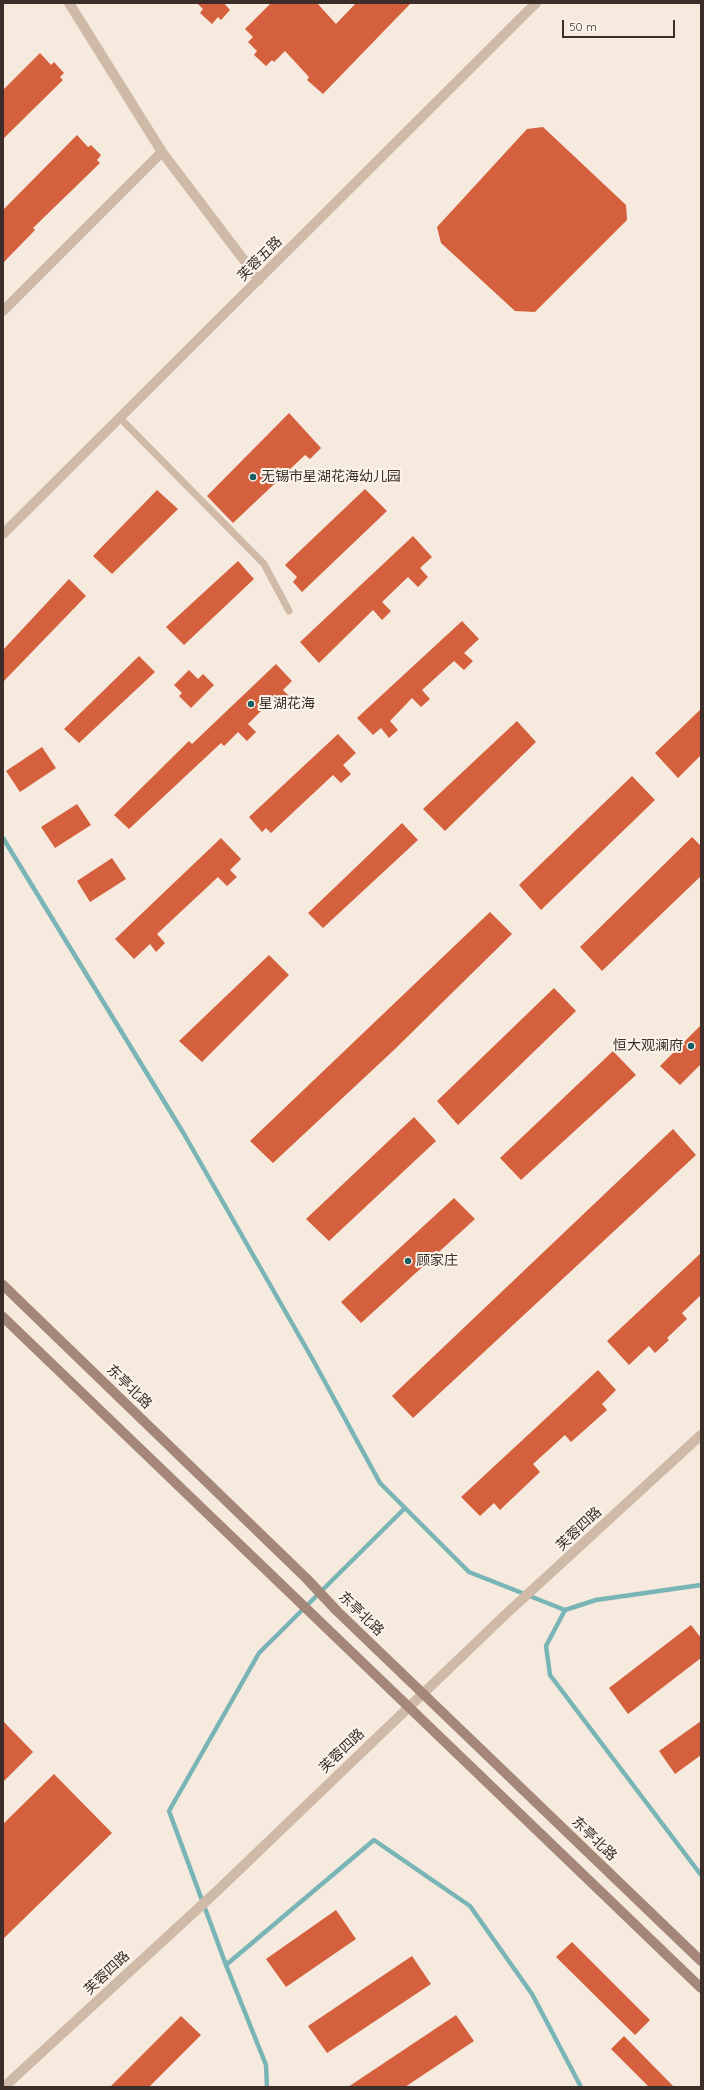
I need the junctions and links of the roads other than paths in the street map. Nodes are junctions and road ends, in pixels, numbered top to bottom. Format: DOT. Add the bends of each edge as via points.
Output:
graph roads {
  1 [pos="69,3"];
  2 [pos="536,3"];
  3 [pos="162,152"];
  4 [pos="259,280"];
  5 [pos="3,311"];
  6 [pos="120,418"];
  7 [pos="3,534"];
  8 [pos="289,611"];
  9 [pos="3,1285"];
  10 [pos="3,1317"];
  11 [pos="701,1435"];
  12 [pos="423,1693"];
  13 [pos="408,1707"];
  14 [pos="701,1961"];
  15 [pos="701,1988"];
  16 [pos="4,2087"];
  1 -- 3 [label="street"];
  2 -- 4 [label="street, 芙蓉五路"];
  3 -- 4 [label="street"];
  3 -- 5 [label="street"];
  4 -- 6 [label="street, 芙蓉五路"];
  6 -- 7 [label="street, 芙蓉五路"];
  6 -- 8 [label="lane" via="264,564"];
  9 -- 12 [label="main road, 东亭北路"];
  10 -- 13 [label="main road"];
  11 -- 12 [label="street, 芙蓉四路"];
  12 -- 13 [label="street, 芙蓉四路"];
  12 -- 14 [label="main road, 东亭北路"];
  13 -- 15 [label="main road"];
  13 -- 16 [label="street, 芙蓉四路" via="216,1892"];
}
